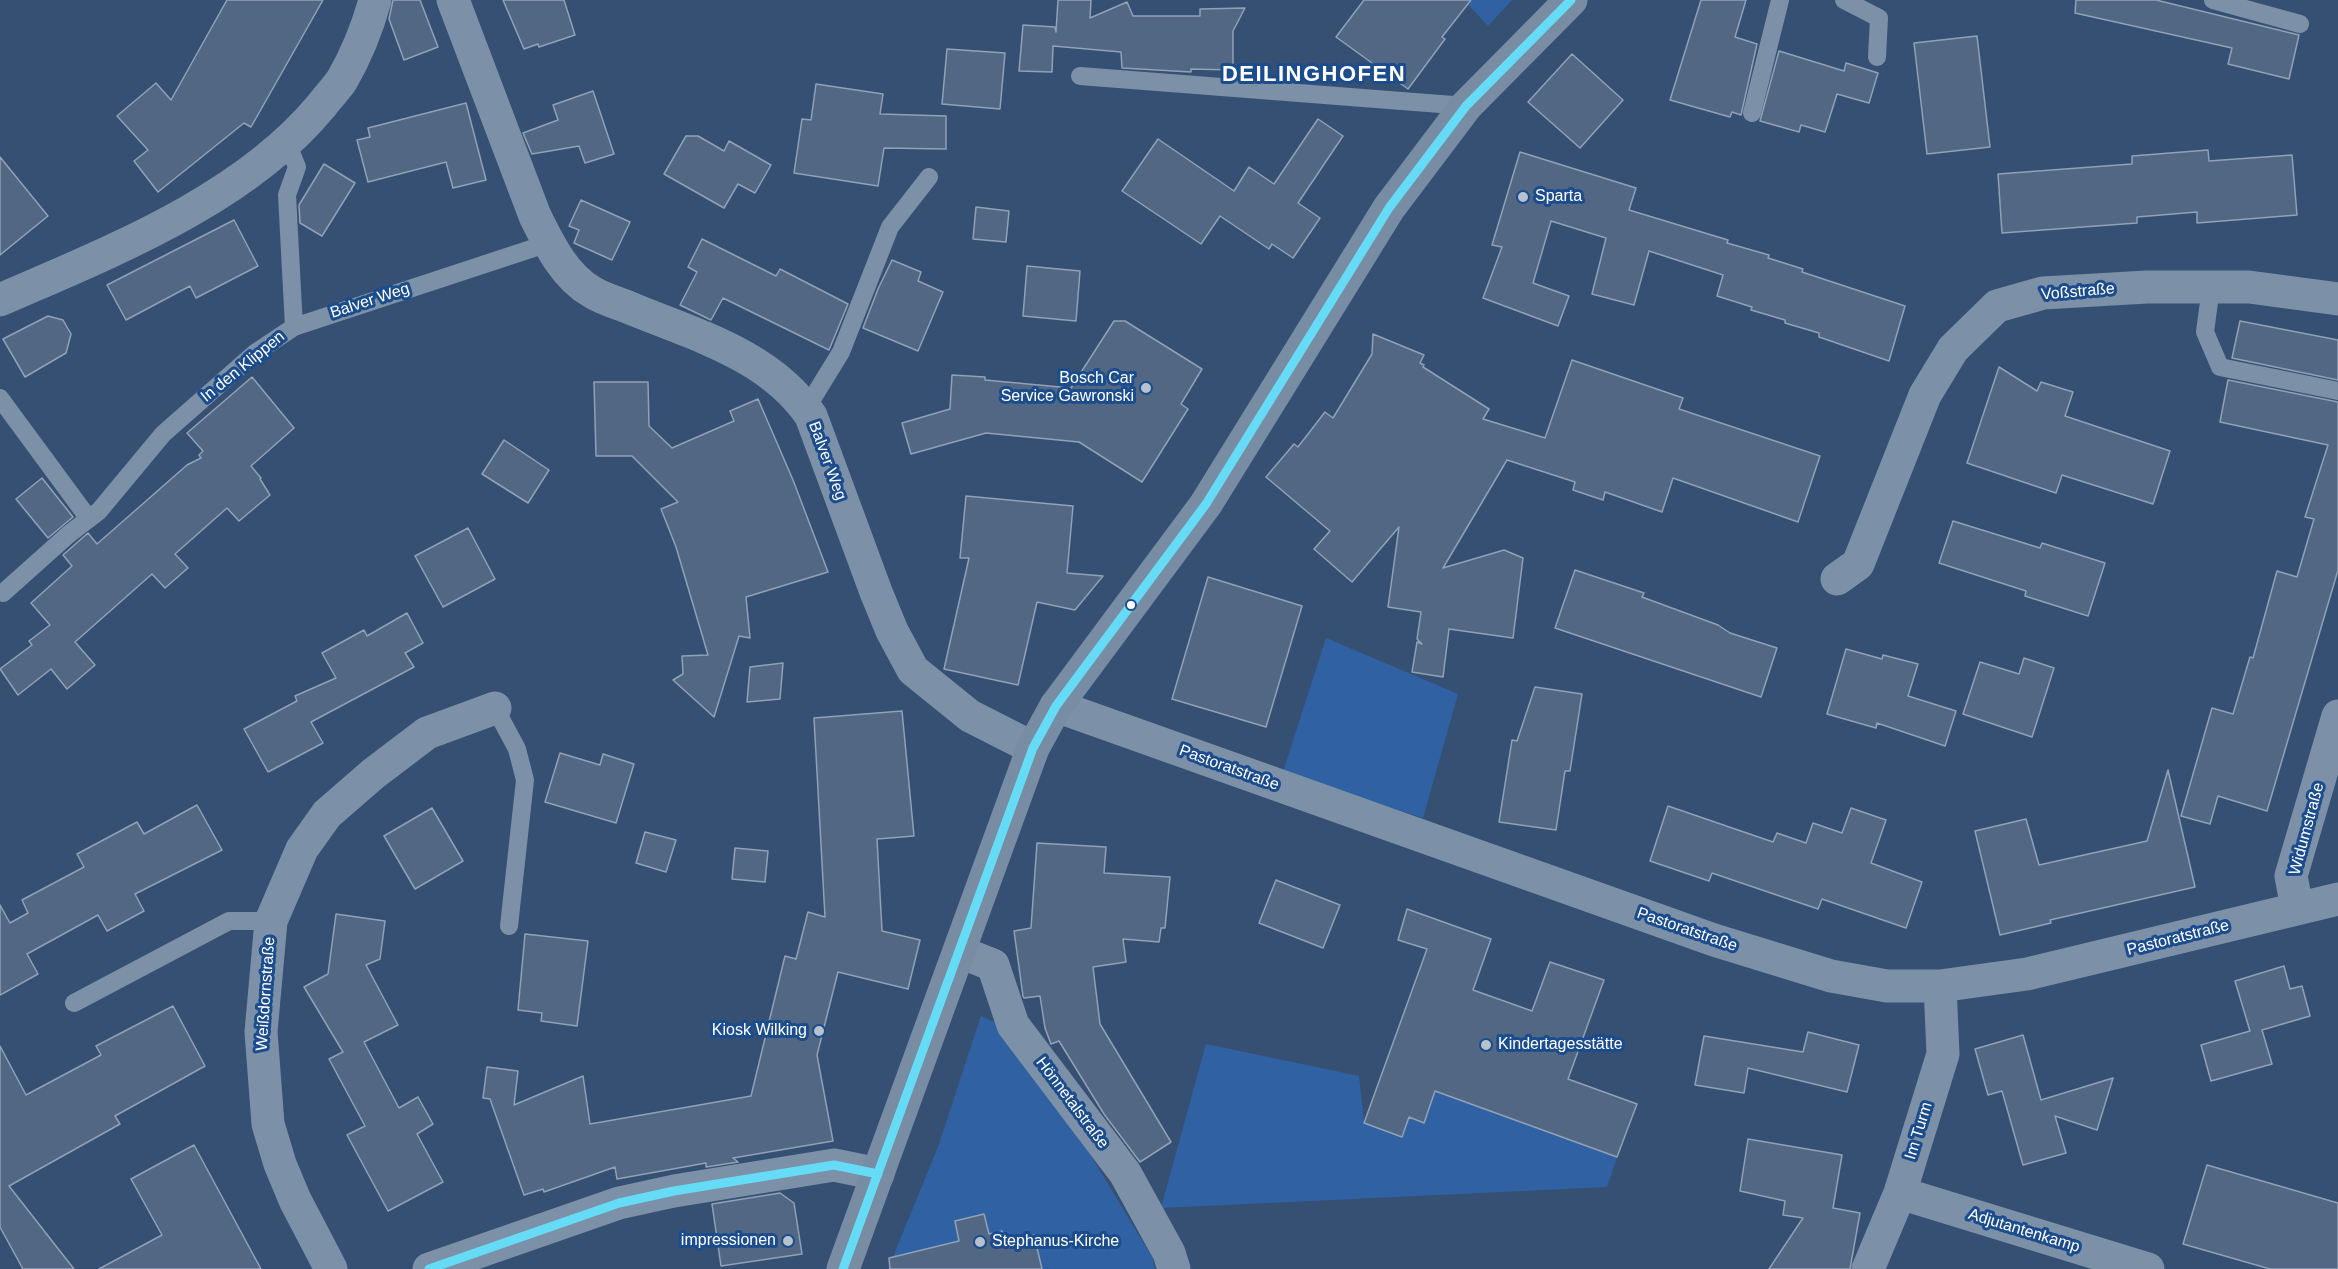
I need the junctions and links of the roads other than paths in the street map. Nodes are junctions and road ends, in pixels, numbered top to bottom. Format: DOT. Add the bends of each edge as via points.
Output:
graph roads {
  1 [pos="375,0"];
  2 [pos="453,0"];
  3 [pos="1779,0"];
  4 [pos="1844,0"];
  5 [pos="2213,0"];
  6 [pos="1561,3"];
  7 [pos="2300,24"];
  8 [pos="1876,57"];
  9 [pos="1080,76"];
  10 [pos="1466,106"];
  11 [pos="1752,113"];
  12 [pos="287,142"];
  13 [pos="929,177"];
  14 [pos="549,243"];
  15 [pos="2211,287"];
  16 [pos="2337,292"];
  17 [pos="0,300"];
  18 [pos="294,327"];
  19 [pos="2338,391"];
  20 [pos="0,398"];
  21 [pos="806,409"];
  22 [pos="88,519"];
  23 [pos="1837,579"];
  24 [pos="3,593"];
  25 [pos="1056,706"];
  26 [pos="495,708"];
  27 [pos="2338,716"];
  28 [pos="1033,748"];
  29 [pos="2338,899"];
  30 [pos="2298,908"];
  31 [pos="272,921"];
  32 [pos="509,926"];
  33 [pos="960,952"];
  34 [pos="1940,986"];
  35 [pos="74,1003"];
  36 [pos="878,1174"];
  37 [pos="1900,1193"];
  38 [pos="331,1269"];
  39 [pos="429,1269"];
  40 [pos="843,1269"];
  41 [pos="1174,1269"];
  42 [pos="1868,1269"];
  43 [pos="2148,1269"];
  1 -- 12 [label="street" via="365,35 341,82"];
  2 -- 14 [label="street, Balver Weg" via="535,216"];
  3 -- 11 [label="lane"];
  4 -- 8 [label="lane" via="1879,18"];
  5 -- 7 [label="lane"];
  6 -- 10 [label="main road"];
  9 -- 10 [label="lane"];
  10 -- 25 [label="main road" via="1389,208 1206,504"];
  12 -- 17 [label="street" via="250,172 128,244"];
  12 -- 18 [label="lane, In den Klippen" via="297,167 287,195"];
  13 -- 21 [label="lane" via="890,227 842,352"];
  14 -- 18 [label="lane, Balver Weg"];
  14 -- 21 [label="street, Balver Weg" via="565,268 591,292 747,357 779,378"];
  15 -- 16 [label="street, Voßstraße"];
  15 -- 19 [label="lane" via="2205,332 2220,367"];
  15 -- 23 [label="street, Voßstraße" via="2043,293 1997,306 1953,349 1931,386 1858,564"];
  18 -- 22 [label="lane, In den Klippen" via="255,353 163,434"];
  20 -- 22 [label="lane"];
  21 -- 28 [label="street, Balver Weg" via="876,592 913,670 970,716"];
  22 -- 24 [label="lane, In den Klippen"];
  25 -- 28 [label="main road"];
  25 -- 34 [label="street, Pastoratstraße" via="1714,940 1831,976 1887,986"];
  26 -- 31 [label="street, Weißdornstraße" via="427,733 327,814 302,849"];
  26 -- 32 [label="lane" via="518,749 525,780"];
  27 -- 30 [label="street, Widumstraße" via="2291,876"];
  28 -- 33 [label="main road"];
  29 -- 30 [label="street, Pastoratstraße"];
  30 -- 34 [label="street, Pastoratstraße" via="2027,974"];
  31 -- 35 [label="lane, Weißdornstraße" via="229,921"];
  31 -- 38 [label="street, Weißdornstraße" via="261,1032 268,1124 280,1164"];
  33 -- 36 [label="main road"];
  33 -- 41 [label="street, Hönnetalstraße" via="993,965 1013,1025 1125,1173"];
  34 -- 37 [label="street, Im Turm" via="1943,1054"];
  36 -- 39 [label="street" via="834,1165 652,1196 619,1203"];
  36 -- 40 [label="main road"];
  37 -- 42 [label="street, Im Turm"];
  37 -- 43 [label="street, Adjutantenkamp"];
}
